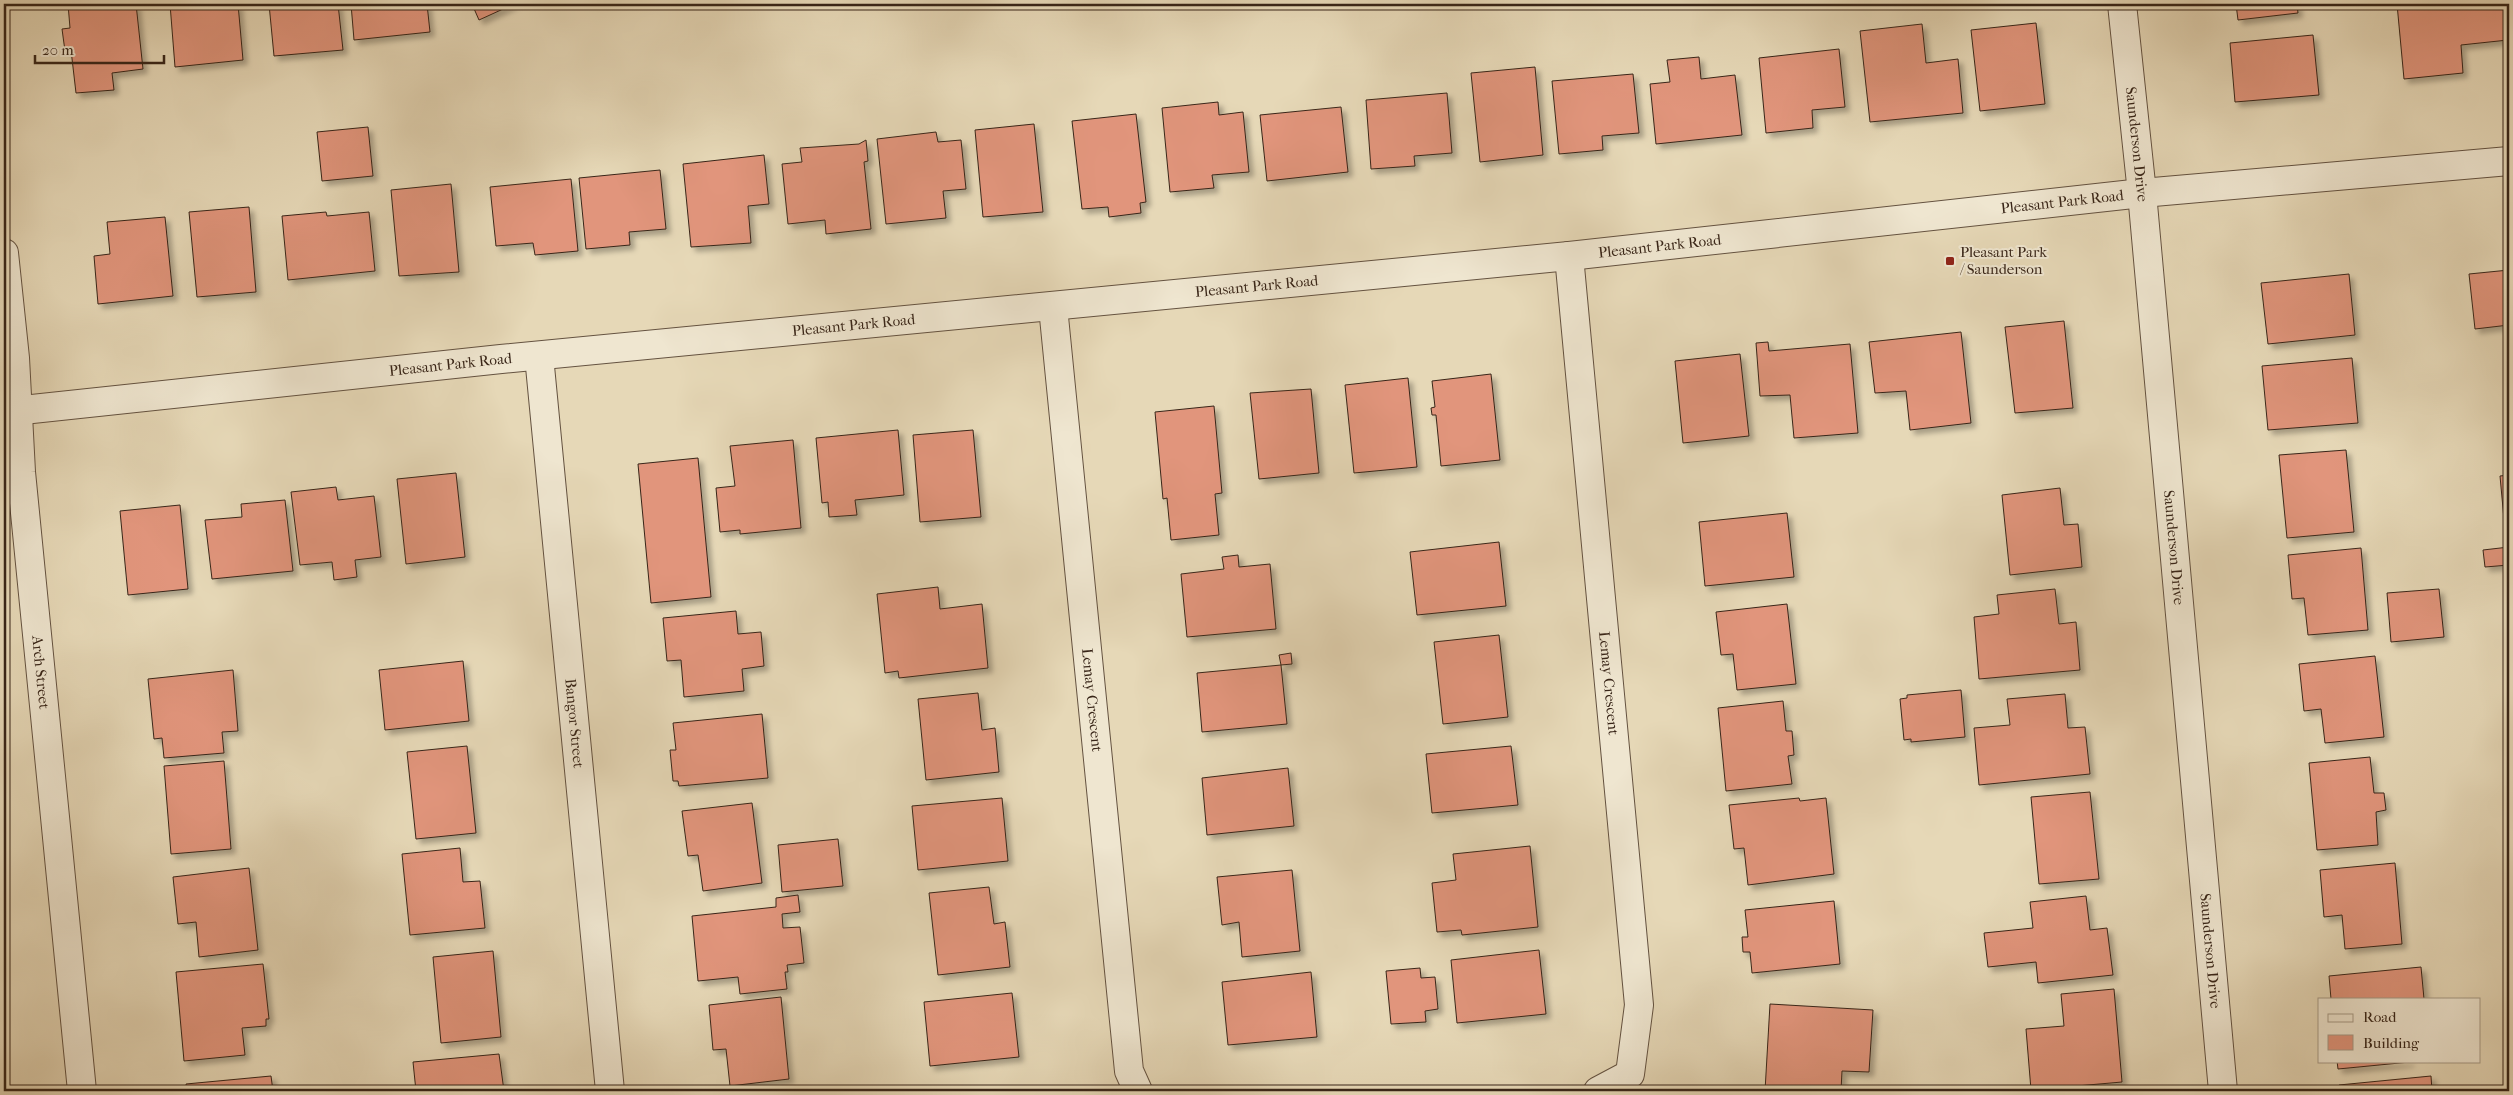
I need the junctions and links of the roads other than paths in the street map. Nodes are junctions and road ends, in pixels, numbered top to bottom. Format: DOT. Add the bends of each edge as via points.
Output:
graph roads {
  1 [pos="2122,4"];
  2 [pos="2509,161"];
  3 [pos="2142,193"];
  4 [pos="4,253"];
  5 [pos="1569,256"];
  6 [pos="1053,307"];
  7 [pos="539,356"];
  8 [pos="11,411"];
  9 [pos="82,1091"];
  10 [pos="610,1091"];
  11 [pos="1138,1091"];
  12 [pos="1598,1091"];
  13 [pos="2222,1091"];
  1 -- 3 [label="street, Saunderson Drive"];
  2 -- 3 [label="street, Pleasant Park Road"];
  3 -- 5 [label="street, Pleasant Park Road"];
  3 -- 13 [label="street, Saunderson Drive"];
  4 -- 8 [label="street, Arch Street"];
  5 -- 6 [label="street, Pleasant Park Road"];
  5 -- 12 [label="street, Lemay Crescent" via="1639,1005 1630,1074"];
  6 -- 7 [label="street, Pleasant Park Road"];
  6 -- 11 [label="street, Lemay Crescent" via="1129,1072"];
  7 -- 8 [label="street, Pleasant Park Road"];
  7 -- 10 [label="street, Bangor Street"];
  8 -- 9 [label="street, Arch Street" via="21,472"];
}
